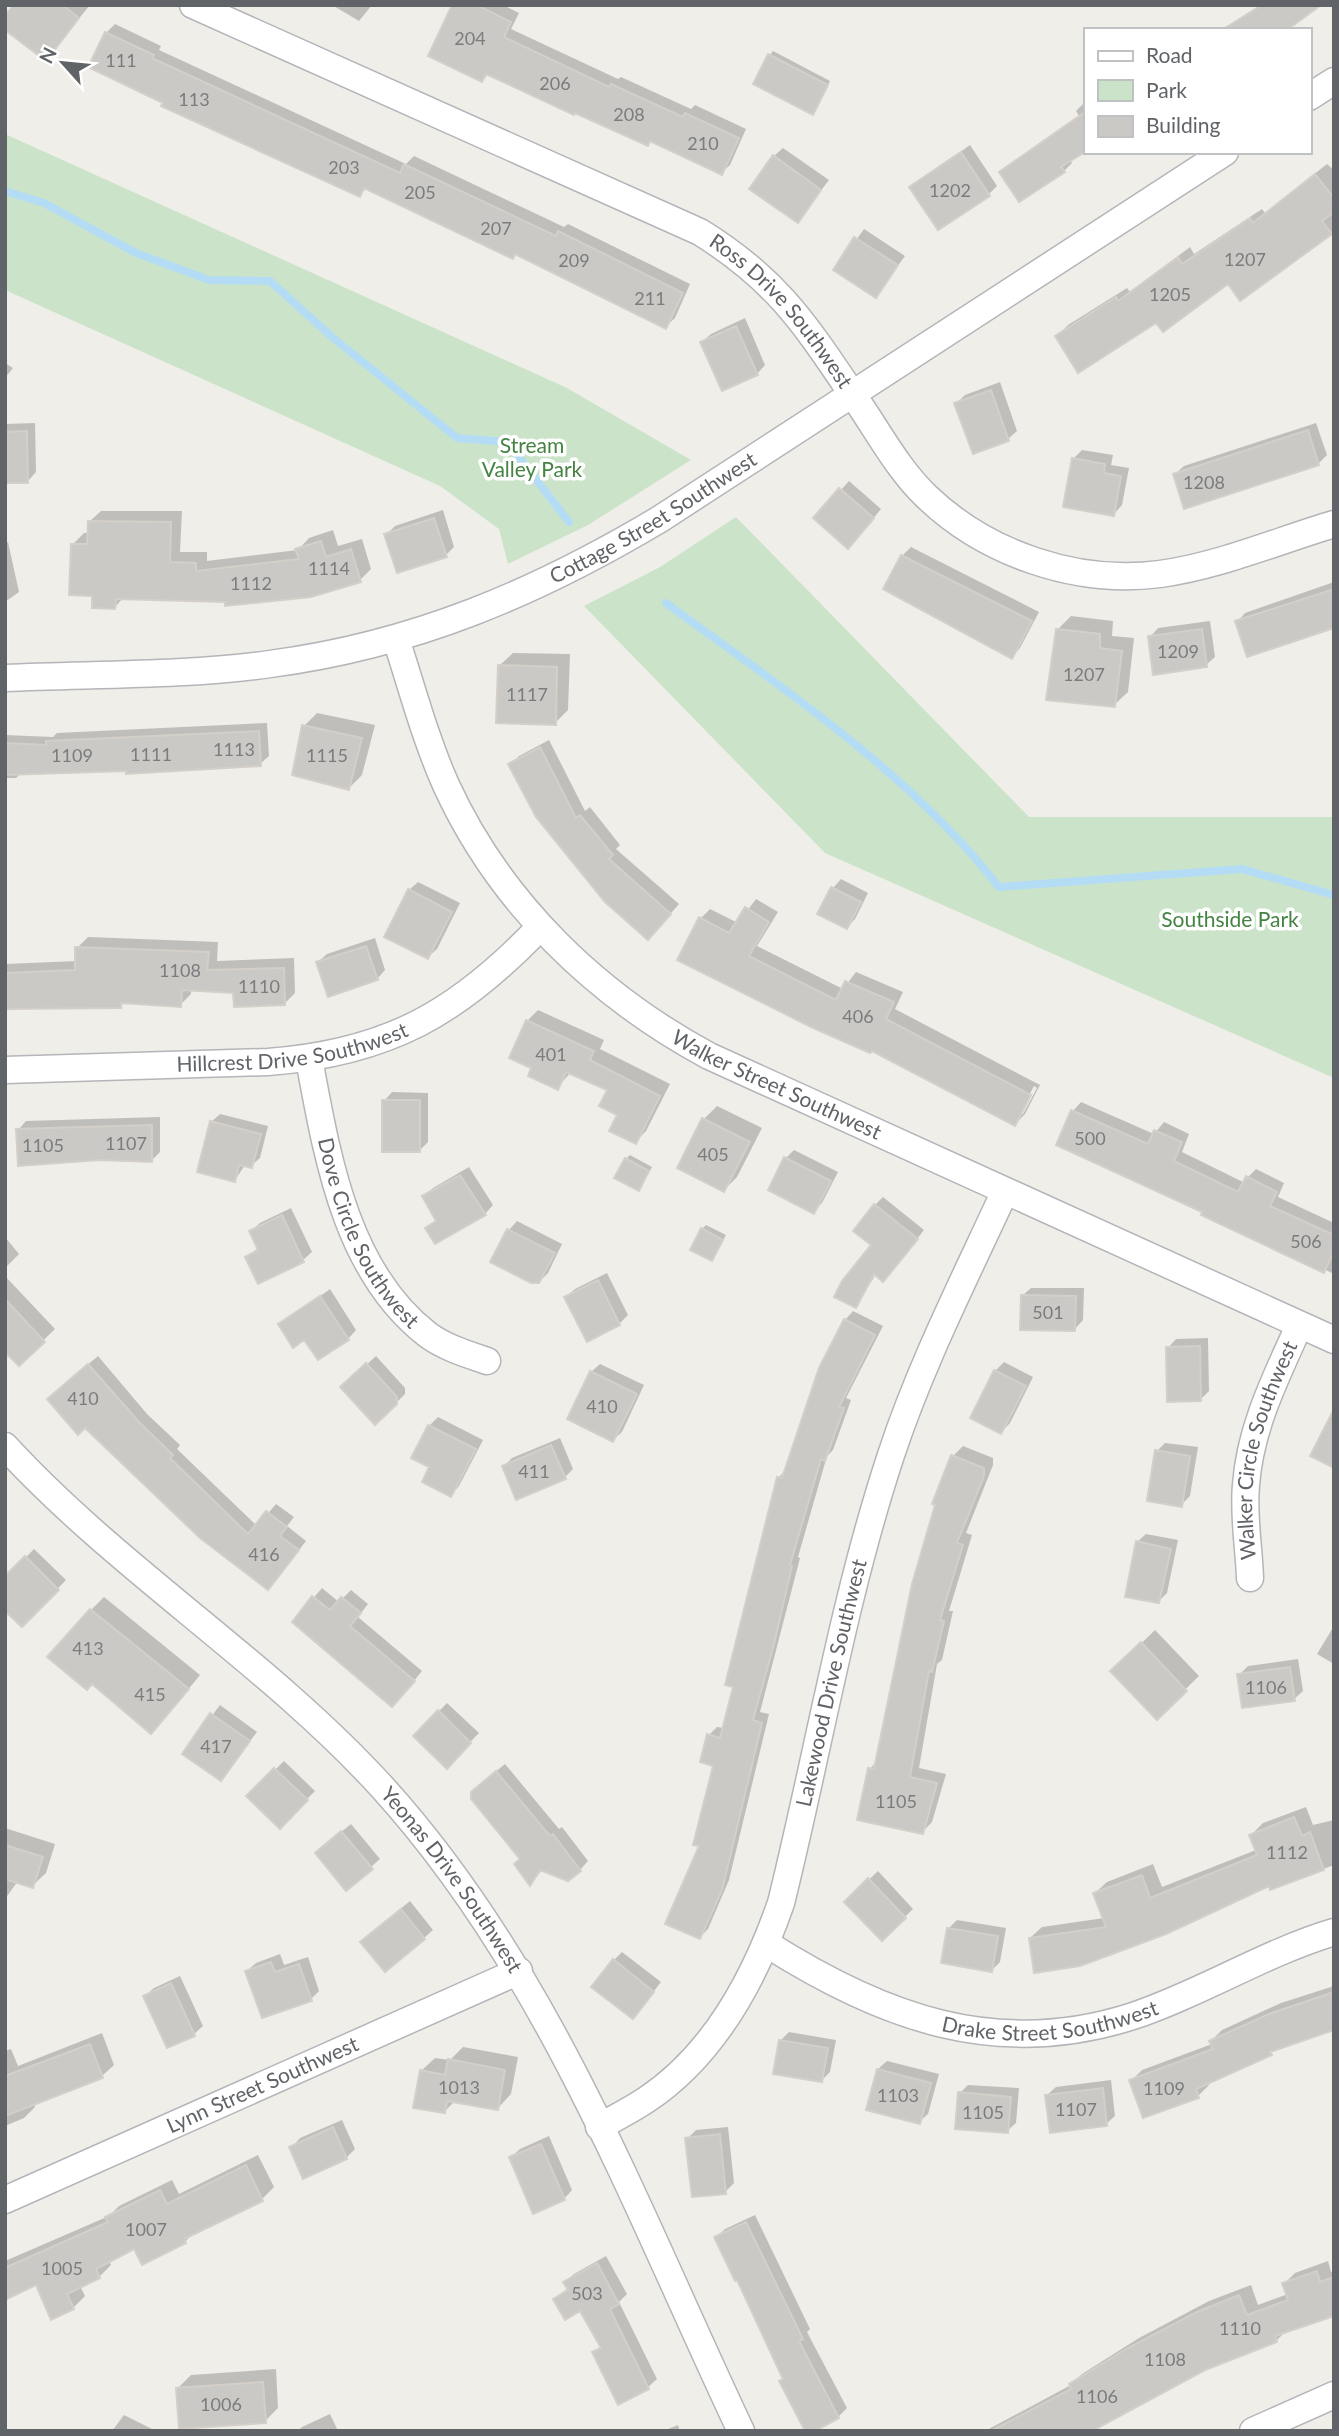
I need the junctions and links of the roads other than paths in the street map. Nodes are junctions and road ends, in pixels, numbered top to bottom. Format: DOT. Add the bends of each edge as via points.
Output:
graph roads {
  1 [pos="193,5"];
  2 [pos="237,14"];
  3 [pos="1334,80"];
  4 [pos="1311,96"];
  5 [pos="1222,154"];
  6 [pos="852,394"];
  7 [pos="1334,524"];
  8 [pos="396,639"];
  9 [pos="5,678"];
  10 [pos="540,927"];
  11 [pos="309,1059"];
  12 [pos="5,1070"];
  13 [pos="1005,1191"];
  14 [pos="1299,1326"];
  15 [pos="1334,1340"];
  16 [pos="487,1361"];
  17 [pos="5,1446"];
  18 [pos="1250,1578"];
  19 [pos="1334,1932"];
  20 [pos="767,1944"];
  21 [pos="519,1971"];
  22 [pos="599,2127"];
  23 [pos="5,2200"];
  24 [pos="1334,2395"];
  25 [pos="741,2431"];
  26 [pos="1253,2431"];
  1 -- 2 [label="street, Ross Drive Southwest"];
  2 -- 6 [label="street, Ross Drive Southwest" via="700,232 769,283 799,316"];
  3 -- 4 [label="street"];
  5 -- 6 [label="street, Cottage Street Southwest"];
  6 -- 7 [label="street, Ross Drive Southwest" via="926,496 970,529 1033,561 1076,572 1160,574"];
  6 -- 8 [label="street, Cottage Street Southwest" via="594,558 528,592"];
  8 -- 9 [label="street, Cottage Street Southwest" via="268,665"];
  8 -- 10 [label="street, Walker Street Southwest" via="446,785 499,877"];
  10 -- 11 [label="street, Hillcrest Drive Southwest" via="473,991 436,1016 355,1049"];
  10 -- 13 [label="street, Walker Street Southwest" via="602,986 679,1040"];
  11 -- 12 [label="street, Hillcrest Drive Southwest"];
  11 -- 16 [label="street, Dove Circle Southwest" via="326,1151 341,1200 385,1288 430,1337"];
  13 -- 14 [label="street, Walker Street Southwest"];
  13 -- 20 [label="street, Lakewood Drive Southwest" via="943,1325 892,1454 868,1530 781,1903"];
  14 -- 15 [label="street, Walker Street Southwest"];
  14 -- 18 [label="street, Walker Circle Southwest" via="1251,1446 1245,1487"];
  17 -- 21 [label="street, Yeonas Drive Southwest" via="74,1515 314,1719 381,1786 432,1846"];
  19 -- 20 [label="street, Drake Street Southwest" via="1136,2015 1050,2033 952,2027 903,2015 858,1997"];
  20 -- 22 [label="street, Lakewood Drive Southwest" via="713,2036 682,2070 647,2100"];
  21 -- 22 [label="street, Yeonas Drive Southwest"];
  21 -- 23 [label="street, Lynn Street Southwest"];
  22 -- 25 [label="street, Yeonas Drive Southwest"];
  24 -- 26 [label="street"];
}
